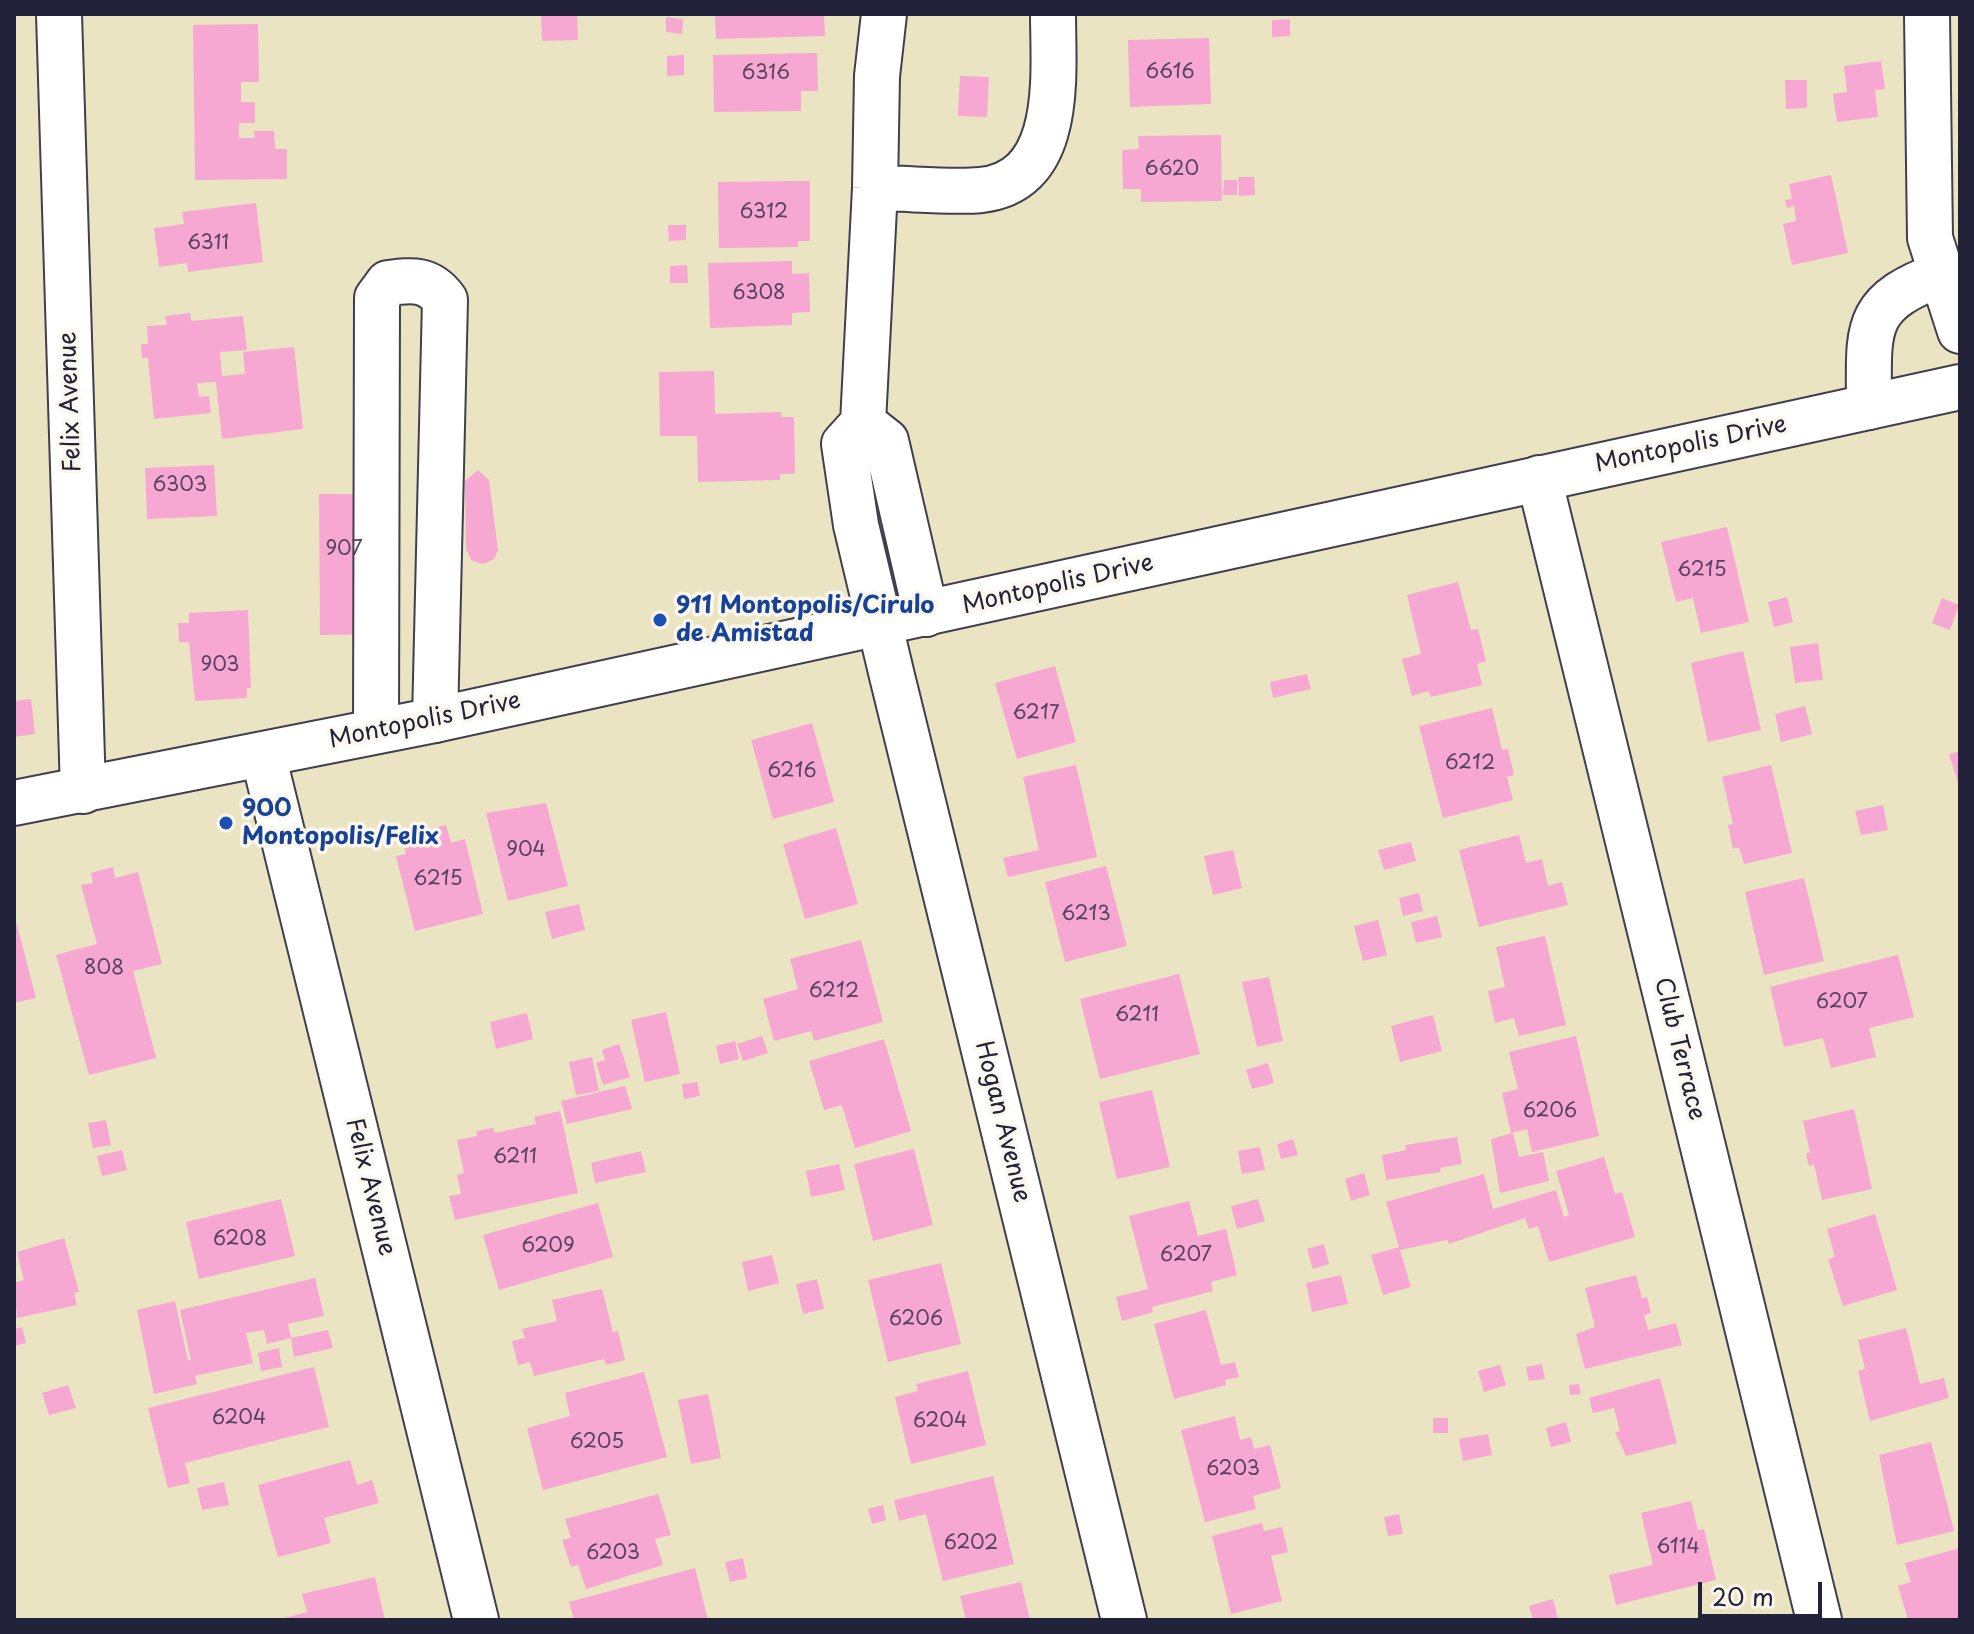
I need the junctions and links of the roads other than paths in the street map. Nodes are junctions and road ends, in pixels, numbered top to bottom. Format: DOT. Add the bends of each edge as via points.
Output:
graph roads {
  1 [pos="59,14"];
  2 [pos="884,14"];
  3 [pos="1053,14"];
  4 [pos="1927,14"];
  5 [pos="875,188"];
  6 [pos="1942,274"];
  7 [pos="1960,331"];
  8 [pos="1960,387"];
  9 [pos="1869,407"];
  10 [pos="863,423"];
  11 [pos="1539,478"];
  12 [pos="926,614"];
  13 [pos="880,624"];
  14 [pos="435,720"];
  15 [pos="376,731"];
  16 [pos="263,755"];
  17 [pos="83,791"];
  18 [pos="14,803"];
  19 [pos="476,1620"];
  20 [pos="1124,1620"];
  21 [pos="1819,1620"];
  1 -- 17 [label="street, Felix Avenue"];
  2 -- 5 [label="street"];
  3 -- 5 [label="street" via="1048,126 1026,169 1008,182 981,190"];
  4 -- 6 [label="street" via="1930,238"];
  5 -- 10 [label="street"];
  6 -- 7 [label="street"];
  6 -- 9 [label="street" via="1903,288 1878,312 1869,347"];
  8 -- 9 [label="street, Montopolis Drive"];
  9 -- 11 [label="street, Montopolis Drive"];
  10 -- 12 [label="street" via="886,441"];
  10 -- 13 [label="street, Hogan Avenue" via="844,444 856,525"];
  11 -- 12 [label="street, Montopolis Drive"];
  11 -- 21 [label="street, Club Terrace"];
  12 -- 13 [label="street, Montopolis Drive"];
  13 -- 14 [label="street, Montopolis Drive"];
  13 -- 20 [label="street, Hogan Avenue"];
  14 -- 15 [label="street, Montopolis Drive"];
  14 -- 15 [label="street" via="445,300 435,286 418,280 388,283 377,298"];
  15 -- 16 [label="street, Montopolis Drive"];
  16 -- 17 [label="street, Montopolis Drive"];
  16 -- 19 [label="street, Felix Avenue"];
  17 -- 18 [label="street, Montopolis Drive"];
}
